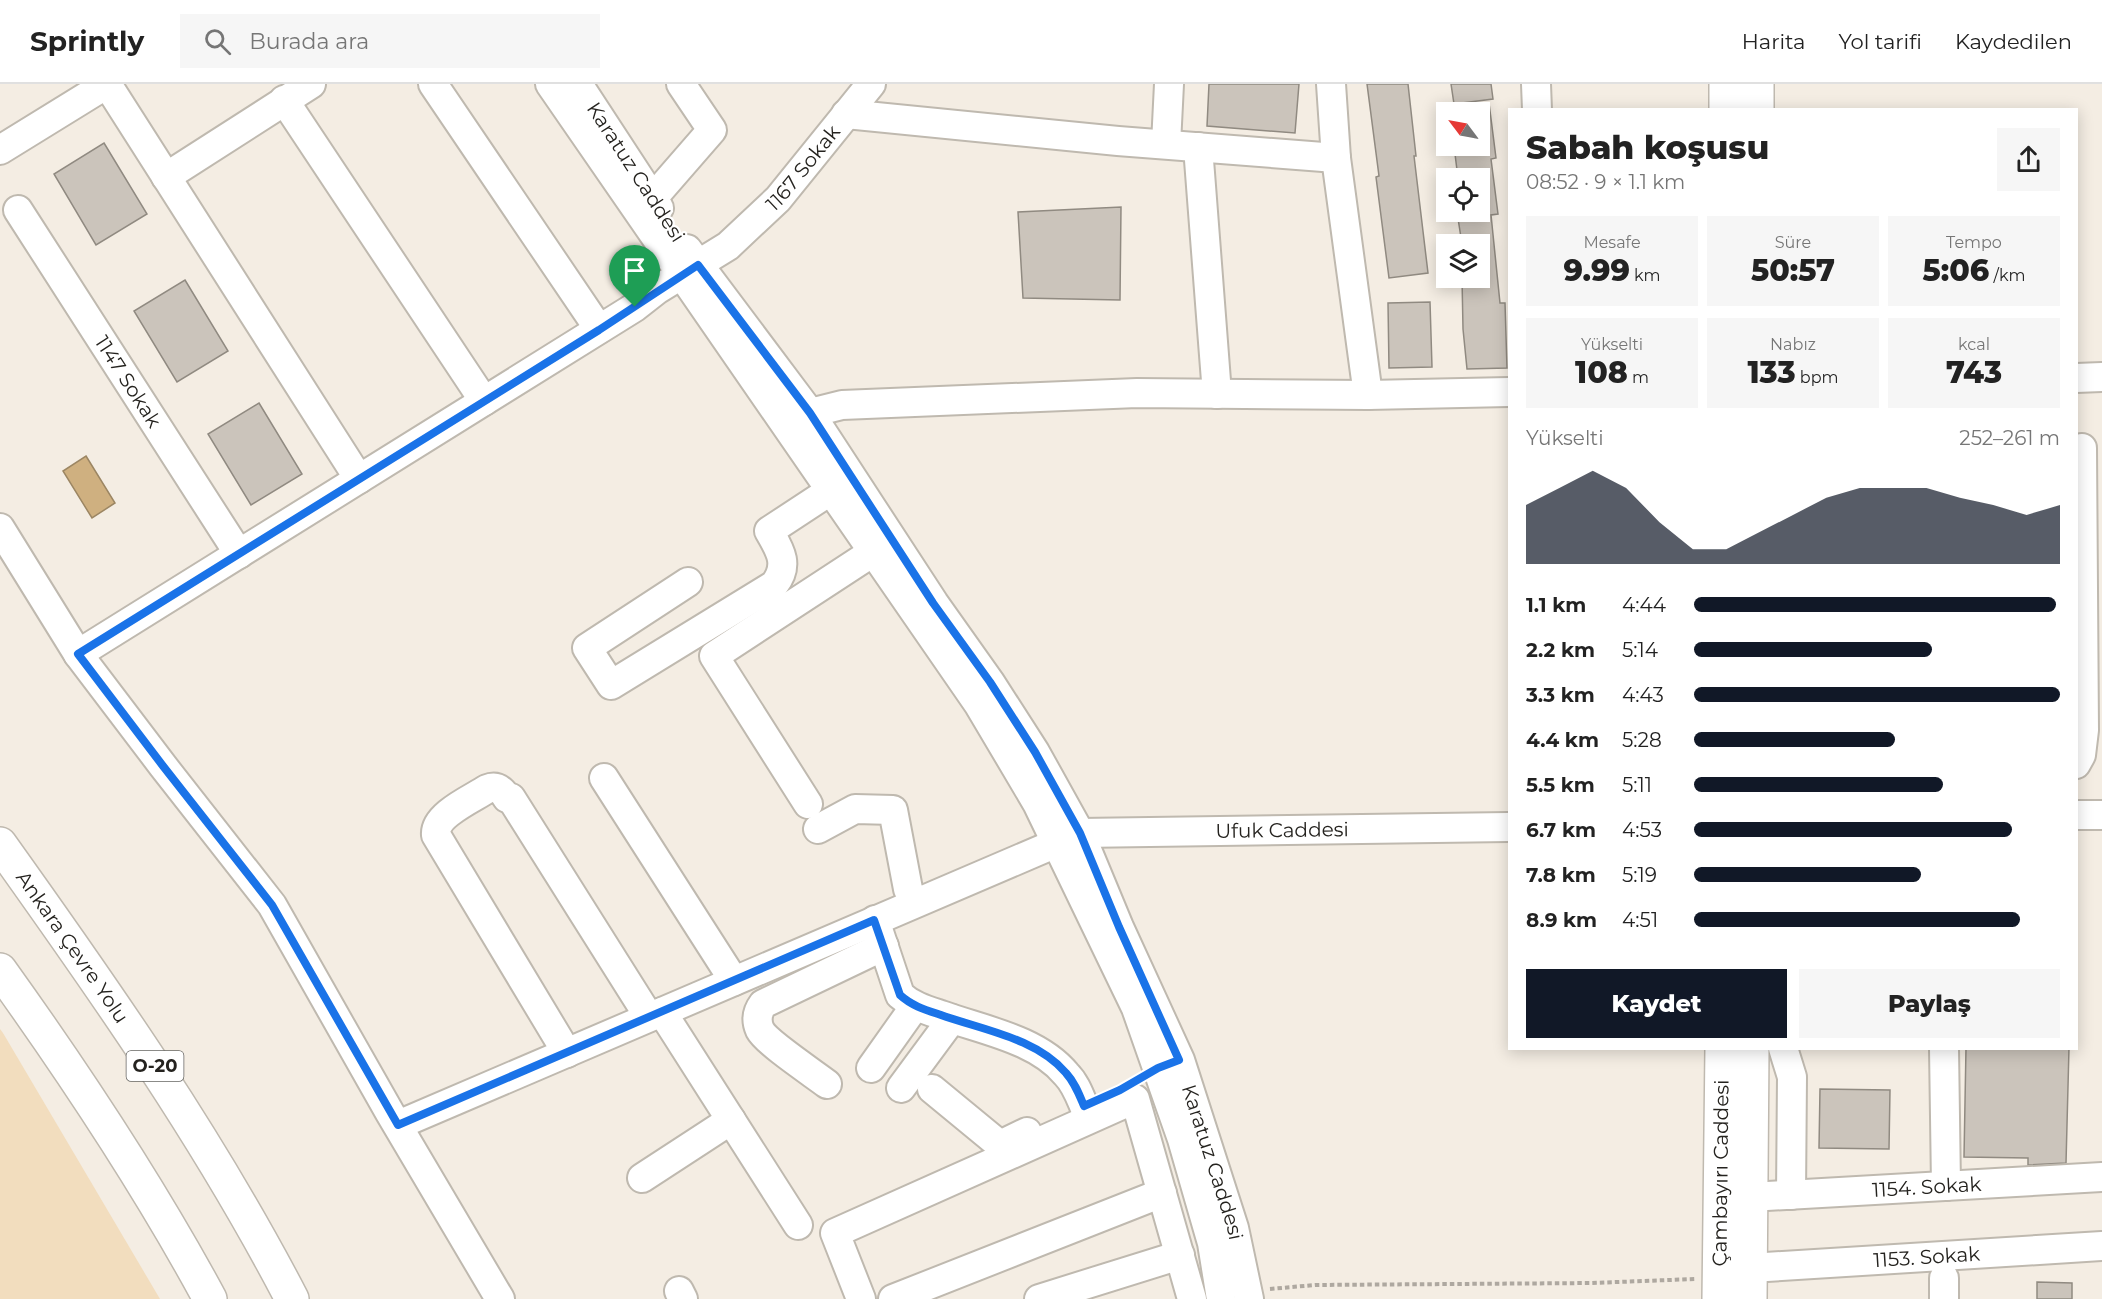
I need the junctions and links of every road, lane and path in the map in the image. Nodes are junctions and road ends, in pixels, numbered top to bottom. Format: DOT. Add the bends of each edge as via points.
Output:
graph roads {
  1 [pos="107,84"];
  2 [pos="311,84"];
  3 [pos="433,84"];
  4 [pos="550,84"];
  5 [pos="578,84"];
  6 [pos="681,84"];
  7 [pos="871,84"];
  8 [pos="1169,84"];
  9 [pos="1331,84"];
  10 [pos="1536,84"];
  11 [pos="1726,84"];
  12 [pos="1757,84"];
  13 [pos="284,100"];
  14 [pos="1537,108"];
  15 [pos="1726,108"];
  16 [pos="1757,108"];
  17 [pos="846,114"];
  18 [pos="1166,144"];
  19 [pos="1198,147"];
  20 [pos="0,150"];
  21 [pos="1336,158"];
  22 [pos="166,177"];
  23 [pos="652,199"];
  24 [pos="18,210"];
  25 [pos="690,270"];
  26 [pos="599,330"];
  27 [pos="2102,377"];
  28 [pos="2078,378"];
  29 [pos="1508,392"];
  30 [pos="1217,394"];
  31 [pos="1368,395"];
  32 [pos="484,401"];
  33 [pos="810,413"];
  34 [pos="2082,448"];
  35 [pos="359,479"];
  36 [pos="830,491"];
  37 [pos="0,528"];
  38 [pos="873,552"];
  39 [pos="239,554"];
  40 [pos="688,582"];
  41 [pos="78,654"];
  42 [pos="2078,760"];
  43 [pos="604,778"];
  44 [pos="2078,815"];
  45 [pos="2102,815"];
  46 [pos="1508,827"];
  47 [pos="1068,838"];
  48 [pos="0,844"];
  49 [pos="914,903"];
  50 [pos="879,933"];
  51 [pos="0,970"];
  52 [pos="734,981"];
  53 [pos="915,1006"];
  54 [pos="656,1015"];
  55 [pos="952,1019"];
  56 [pos="1722,1050"];
  57 [pos="1752,1050"];
  58 [pos="1784,1050"];
  59 [pos="1944,1050"];
  60 [pos="567,1053"];
  61 [pos="1169,1064"];
  62 [pos="871,1068"];
  63 [pos="827,1084"];
  64 [pos="901,1088"];
  65 [pos="932,1089"];
  66 [pos="1084,1106"];
  67 [pos="731,1120"];
  68 [pos="398,1125"];
  69 [pos="2102,1177"];
  70 [pos="642,1178"];
  71 [pos="1946,1186"];
  72 [pos="1162,1193"];
  73 [pos="1791,1195"];
  74 [pos="1750,1197"];
  75 [pos="798,1226"];
  76 [pos="2102,1246"];
  77 [pos="1180,1256"];
  78 [pos="1750,1283"];
  79 [pos="1719,1289"];
  80 [pos="1239,1296"];
  81 [pos="210,1299"];
  82 [pos="292,1299"];
  83 [pos="500,1299"];
  84 [pos="861,1299"];
  85 [pos="893,1299"];
  86 [pos="1039,1299"];
  87 [pos="1192,1299"];
  1 -- 20 [label="street"];
  1 -- 22 [label="street"];
  2 -- 13 [label="street"];
  3 -- 26 [label="street"];
  4 -- 25 [label="street, Karatuz Caddesi"];
  5 -- 23 [label="street, Karatuz Caddesi"];
  6 -- 23 [label="street" via="712,130"];
  7 -- 17 [label="street, 1167 Sokak"];
  8 -- 18 [label="street"];
  9 -- 21 [label="street"];
  10 -- 14 [label="street"];
  11 -- 15 [label="main road"];
  12 -- 16 [label="main road"];
  13 -- 22 [label="street"];
  13 -- 32 [label="street"];
  17 -- 18 [label="street"];
  17 -- 25 [label="street, 1167 Sokak" via="778,199 728,246"];
  18 -- 19 [label="street"];
  19 -- 21 [label="street"];
  19 -- 30 [label="street"];
  21 -- 31 [label="street"];
  22 -- 35 [label="street"];
  23 -- 25 [label="street, Karatuz Caddesi"];
  24 -- 39 [label="street, 1147 Sokak"];
  25 -- 26 [label="street, 1167 Sokak"];
  25 -- 33 [label="street, Karatuz Caddesi"];
  25 -- 36 [label="street"];
  26 -- 32 [label="street, 1167 Sokak"];
  27 -- 28 [label="street"];
  29 -- 31 [label="street"];
  30 -- 31 [label="street"];
  30 -- 33 [label="street" via="1137,393 842,405"];
  32 -- 35 [label="street, 1167 Sokak"];
  33 -- 47 [label="street, Karatuz Caddesi" via="1035,752"];
  34 -- 42 [label="street" via="2084,730"];
  35 -- 39 [label="street, 1167 Sokak"];
  36 -- 38 [label="street"];
  36 -- 40 [label="street" via="769,531 783,558 782,573 774,585 611,685 587,648"];
  37 -- 41 [label="street"];
  38 -- 47 [label="street" via="979,705 1037,803"];
  38 -- 49 [label="street" via="714,656 813,816 855,809 893,810"];
  39 -- 41 [label="street, 1167 Sokak"];
  41 -- 68 [label="street" via="272,905"];
  43 -- 52 [label="street"];
  44 -- 45 [label="street"];
  46 -- 47 [label="street, Ufuk Caddesi"];
  47 -- 49 [label="street"];
  47 -- 61 [label="street, Karatuz Caddesi" via="1119,927"];
  48 -- 82 [label="main road, Ankara Çevre Yolu / O-20" via="154,1066 220,1169"];
  49 -- 50 [label="street"];
  50 -- 52 [label="street"];
  50 -- 53 [label="street" via="900,995"];
  50 -- 63 [label="street" via="760,1009 757,1021 763,1034"];
  51 -- 81 [label="main road" via="93,1102"];
  52 -- 54 [label="street"];
  53 -- 55 [label="street"];
  53 -- 62 [label="street"];
  54 -- 60 [label="street"];
  54 -- 60 [label="street" via="509,798 495,787 487,789 441,818 436,835"];
  54 -- 67 [label="street"];
  55 -- 64 [label="street"];
  55 -- 66 [label="street" via="1007,1036 1051,1059 1072,1080"];
  56 -- 79 [label="main road, Çambayırı Caddesi"];
  57 -- 74 [label="main road, Çambayırı Caddesi"];
  58 -- 73 [label="street" via="1792,1077"];
  59 -- 71 [label="street"];
  60 -- 68 [label="street"];
  61 -- 66 [label="street"];
  61 -- 80 [label="street, Karatuz Caddesi" via="1234,1228"];
  65 -- 66 [label="street" via="999,1145"];
  67 -- 70 [label="street"];
  67 -- 75 [label="street"];
  68 -- 83 [label="street"];
  69 -- 71 [label="street, 1154. Sokak"];
  71 -- 73 [label="street, 1154. Sokak"];
  72 -- 77 [label="street"];
  72 -- 84 [label="street" via="1135,1099 835,1233"];
  72 -- 85 [label="street"];
  73 -- 74 [label="street, 1154. Sokak"];
  74 -- 78 [label="main road, Çambayırı Caddesi"];
  76 -- 78 [label="street, 1153. Sokak"];
  77 -- 86 [label="street"];
  77 -- 87 [label="street"];
  79 -- 80 [label="path" via="1592,1283 1315,1285"];
}
